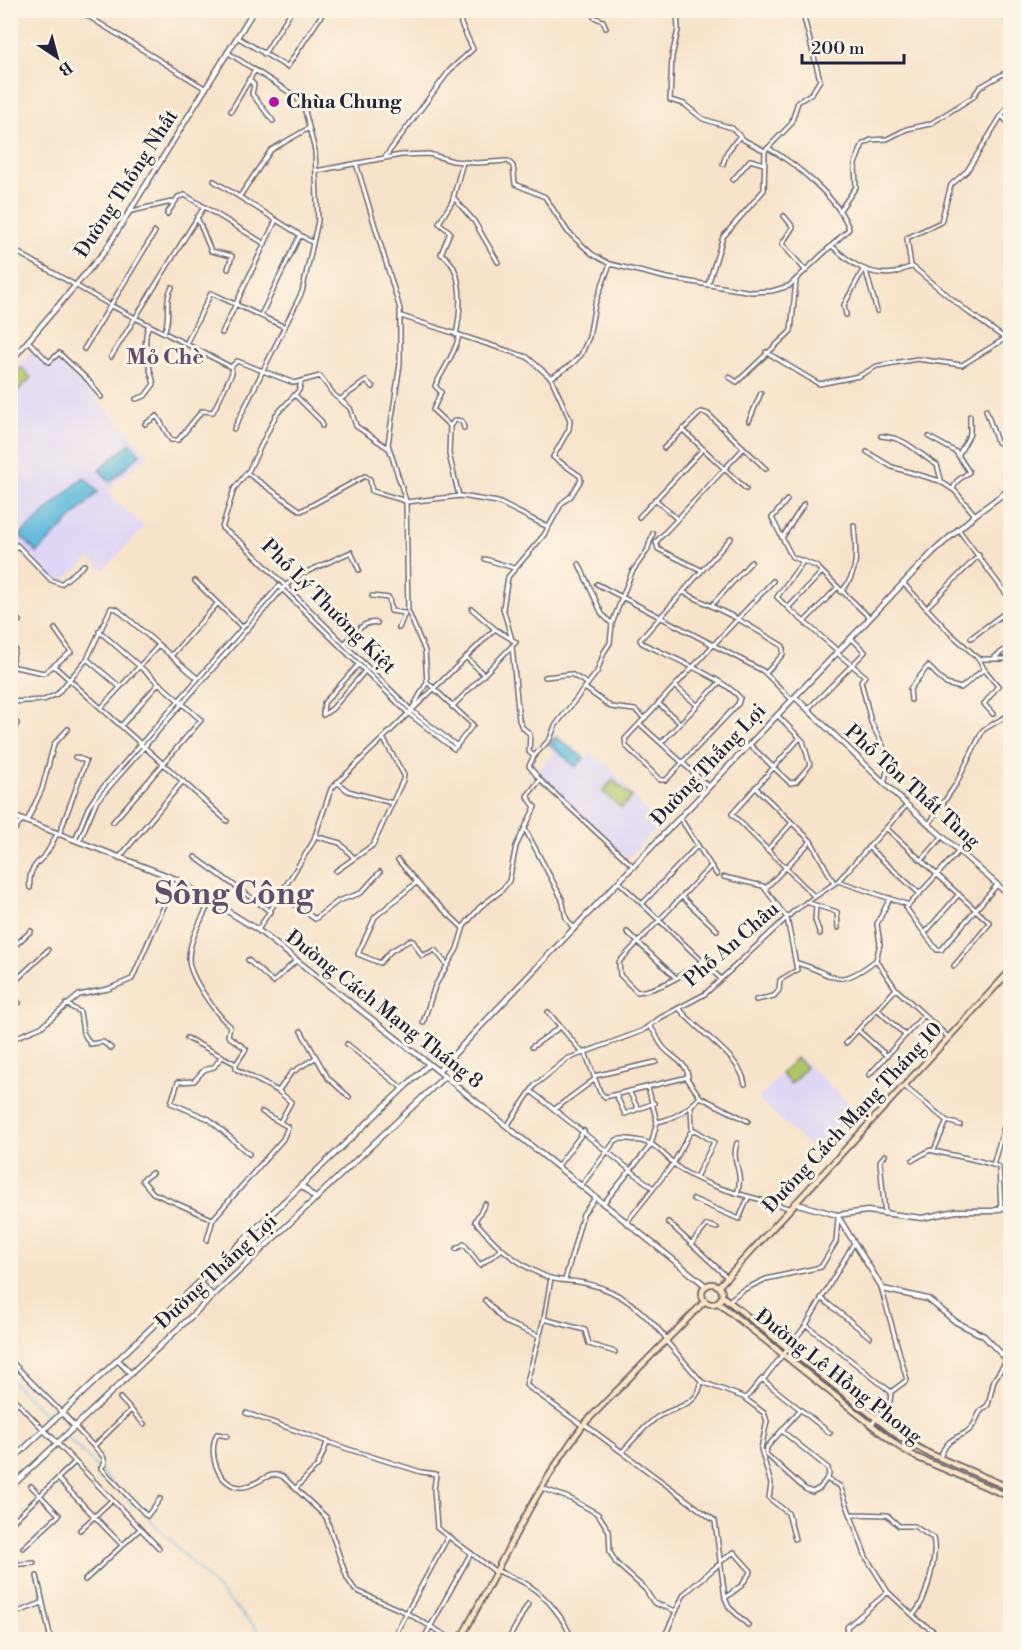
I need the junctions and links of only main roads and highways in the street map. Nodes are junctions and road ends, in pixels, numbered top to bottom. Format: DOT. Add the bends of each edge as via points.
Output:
graph roads {
  1 [pos="1011,971"];
  2 [pos="719,1286"];
  3 [pos="722,1296"];
  4 [pos="705,1301"];
  5 [pos="717,1302"];
  6 [pos="952,1463"];
  7 [pos="948,1471"];
  8 [pos="1008,1487"];
  9 [pos="1003,1494"];
  10 [pos="1011,1497"];
  11 [pos="460,1640"];
  1 -- 2 [label="main road, Đường Cách Mạng Tháng 10"];
  2 -- 3 [label="main road"];
  2 -- 4 [label="main road" via="706,1286 702,1293"];
  3 -- 5 [label="main road"];
  3 -- 6 [label="main road, Đường Lê Hồng Phong" via="901,1438"];
  4 -- 5 [label="main road"];
  4 -- 11 [label="main road" via="584,1425 554,1465"];
  5 -- 7 [label="main road, Đường Lê Hồng Phong" via="907,1452"];
  6 -- 7 [label="main road"];
  6 -- 8 [label="main road, Đường Lê Hồng Phong"];
  7 -- 9 [label="main road, Đường Lê Hồng Phong"];
  8 -- 9 [label="main road"];
  9 -- 10 [label="main road, Đường Lê Hồng Phong"];
}
